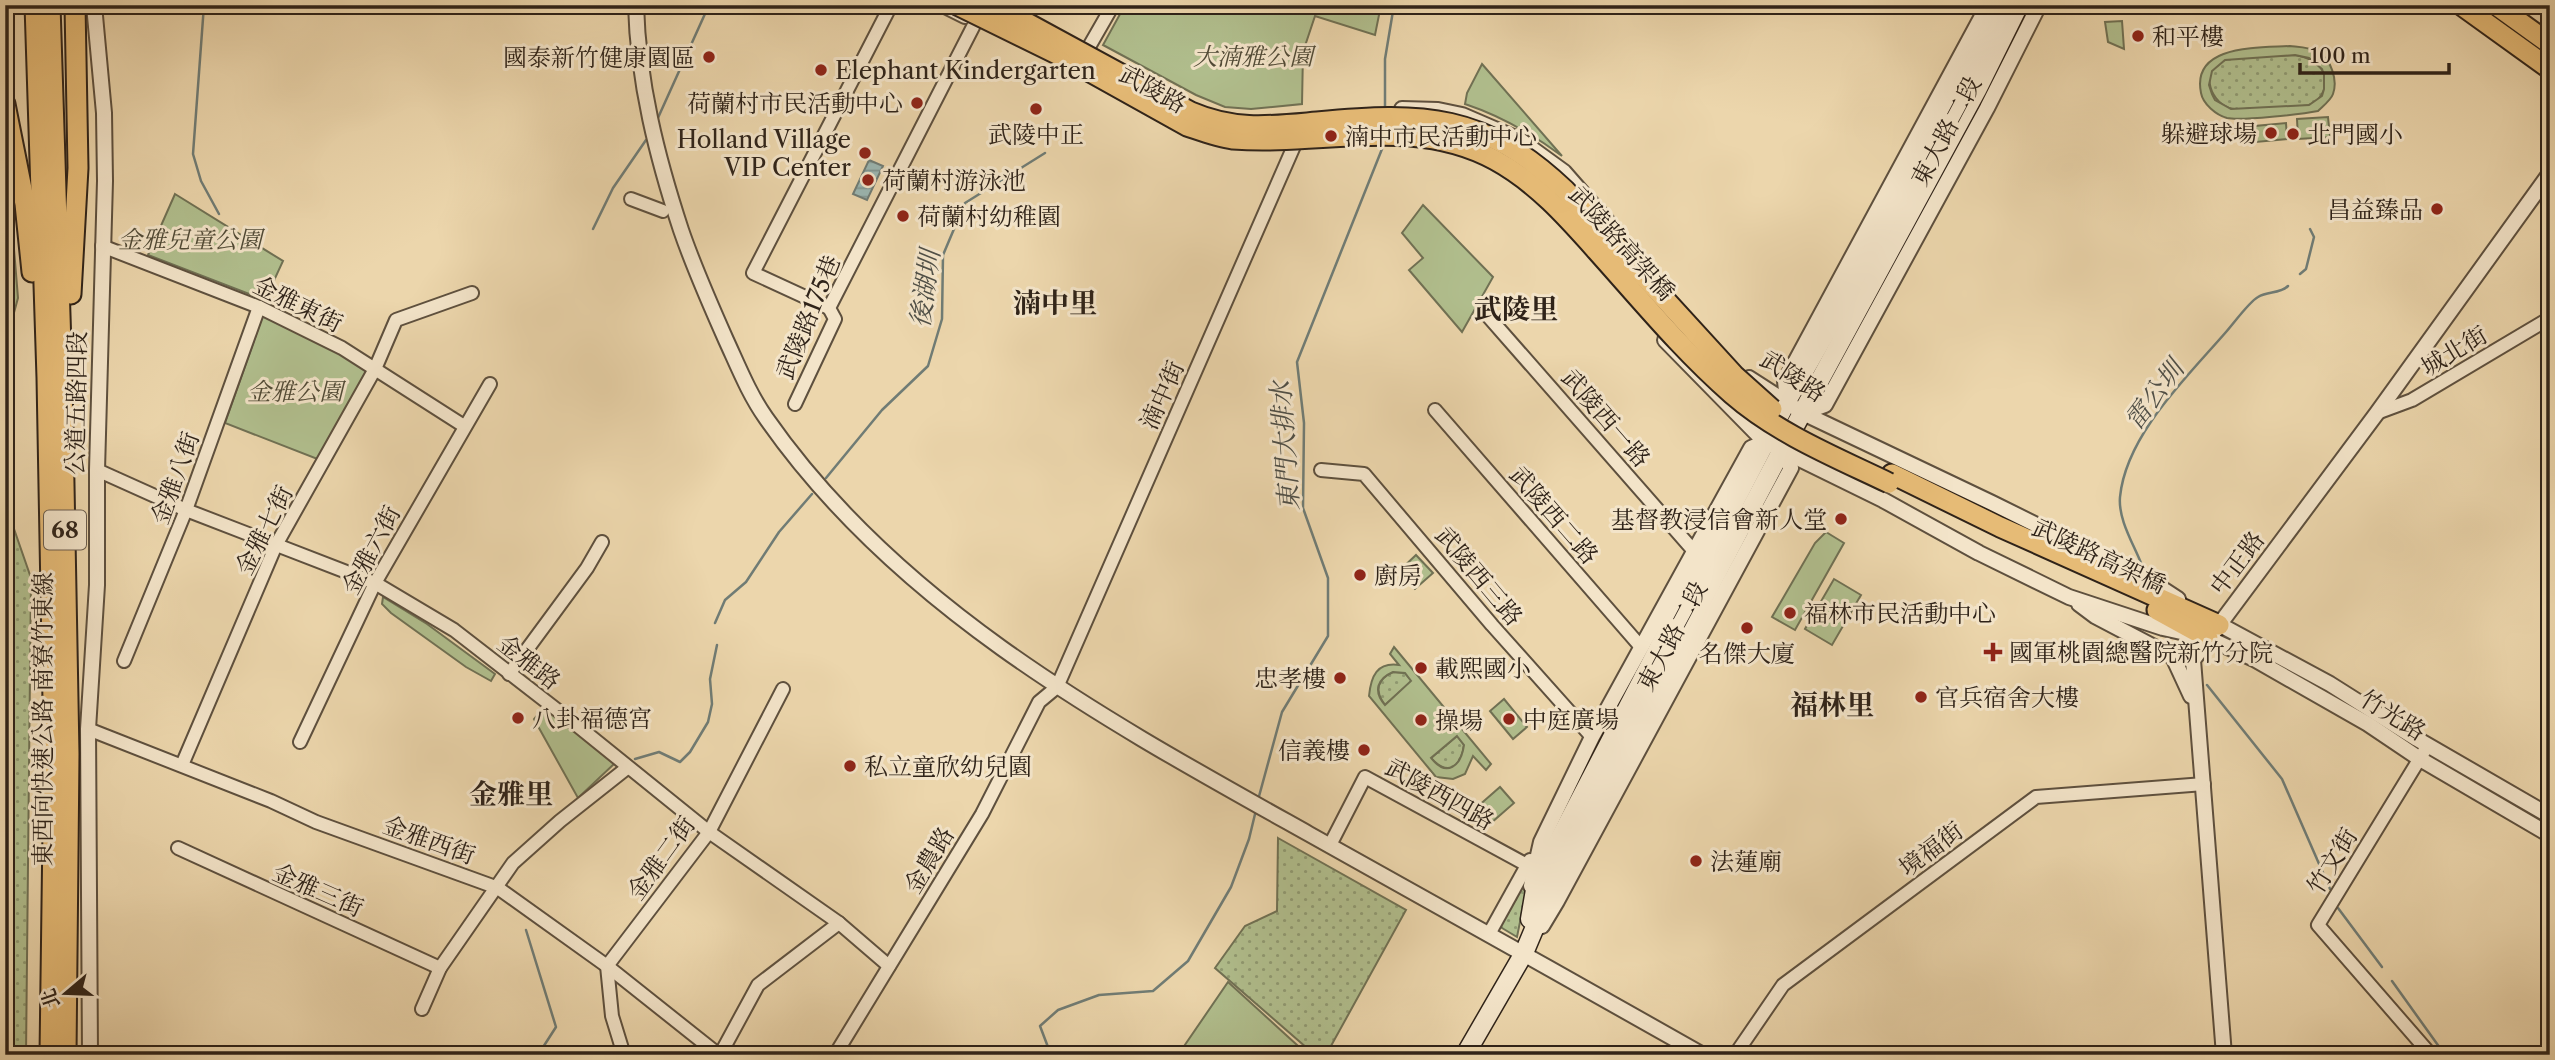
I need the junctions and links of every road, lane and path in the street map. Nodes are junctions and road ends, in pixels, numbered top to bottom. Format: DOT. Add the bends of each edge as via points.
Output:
graph roads {
  1 [pos="36,5"];
  2 [pos="50,5"];
  3 [pos="75,5"];
  4 [pos="94,5"];
  5 [pos="636,5"];
  6 [pos="891,5"];
  7 [pos="943,5"];
  8 [pos="957,5"];
  9 [pos="994,5"];
  10 [pos="1113,5"];
  11 [pos="1988,5"];
  12 [pos="2005,5"];
  13 [pos="2019,5"];
  14 [pos="2039,5"];
  15 [pos="2461,5"];
  16 [pos="2496,5"];
  17 [pos="976,13"];
  18 [pos="1013,18"];
  19 [pos="1065,33"];
  20 [pos="2550,44"];
  21 [pos="1090,47"];
  22 [pos="1051,60"];
  23 [pos="2550,69"];
  24 [pos="1074,71"];
  25 [pos="5,104"];
  26 [pos="1433,111"];
  27 [pos="1397,116"];
  28 [pos="1297,124"];
  29 [pos="1282,137"];
  30 [pos="1423,146"];
  31 [pos="2550,173"];
  32 [pos="631,200"];
  33 [pos="663,211"];
  34 [pos="102,246"];
  35 [pos="1630,276"];
  36 [pos="472,293"];
  37 [pos="1670,293"];
  38 [pos="259,307"];
  39 [pos="829,308"];
  40 [pos="1487,315"];
  41 [pos="2550,318"];
  42 [pos="1651,324"];
  43 [pos="375,369"];
  44 [pos="54,378"];
  45 [pos="490,384"];
  46 [pos="1787,401"];
  47 [pos="795,404"];
  48 [pos="1435,410"];
  49 [pos="1803,413"];
  50 [pos="2377,413"];
  51 [pos="464,426"];
  52 [pos="1765,442"];
  53 [pos="1781,451"];
  54 [pos="97,470"];
  55 [pos="1321,471"];
  56 [pos="186,510"];
  57 [pos="602,542"];
  58 [pos="276,545"];
  59 [pos="1693,550"];
  60 [pos="375,583"];
  61 [pos="2069,597"];
  62 [pos="2214,631"];
  63 [pos="1641,647"];
  64 [pos="124,661"];
  65 [pos="509,674"];
  66 [pos="1057,687"];
  67 [pos="783,689"];
  68 [pos="2195,704"];
  69 [pos="89,729"];
  70 [pos="1592,737"];
  71 [pos="300,743"];
  72 [pos="2428,745"];
  73 [pos="2420,759"];
  74 [pos="182,765"];
  75 [pos="627,768"];
  76 [pos="2204,784"];
  77 [pos="2550,816"];
  78 [pos="709,832"];
  79 [pos="2550,835"];
  80 [pos="1541,842"];
  81 [pos="1330,845"];
  82 [pos="178,848"];
  83 [pos="1527,865"];
  84 [pos="498,888"];
  85 [pos="839,923"];
  86 [pos="1489,934"];
  87 [pos="1524,953"];
  88 [pos="607,966"];
  89 [pos="889,966"];
  90 [pos="440,968"];
  91 [pos="422,1009"];
  92 [pos="50,1055"];
  93 [pos="66,1055"];
  94 [pos="90,1055"];
  95 [pos="624,1055"];
  96 [pos="719,1055"];
  97 [pos="835,1055"];
  98 [pos="1465,1055"];
  99 [pos="1703,1055"];
  100 [pos="1735,1055"];
  101 [pos="2224,1055"];
  102 [pos="2431,1055"];
  1 -- 44 [label="main road, 東西向快速公路 南寮竹東線 / 68"];
  2 -- 44 [label="main road, 東西向快速公路 南寮竹東線 / 68"];
  3 -- 44 [label="main road" via="78,168 70,344 68,361"];
  4 -- 34 [label="street, 公道五路四段" via="104,113"];
  5 -- 66 [label="street" via="642,85 670,196 693,267 764,415 884,555 977,631"];
  6 -- 39 [label="street" via="753,273"];
  7 -- 17 [label="street, 武陵路"];
  8 -- 29 [label="main road, 武陵路高架橋, bridge" via="1187,126 1231,139"];
  9 -- 29 [label="main road, 武陵路高架橋, bridge" via="1191,112"];
  10 -- 21 [label="street"];
  11 -- 46 [label="street, 東大路二段" via="1785,381"];
  12 -- 46 [label="main road, 東大路二段"];
  13 -- 49 [label="main road, 東大路二段"];
  14 -- 49 [label="street, 東大路二段" via="1825,405"];
  15 -- 23 [label="main road"];
  16 -- 20 [label="main road"];
  17 -- 18 [label="main road"];
  17 -- 22 [label="street, 武陵路"];
  17 -- 39 [label="street, 武陵路175巷"];
  18 -- 19 [label="main road"];
  18 -- 22 [label="main road"];
  19 -- 21 [label="street, 武陵路"];
  21 -- 24 [label="street"];
  21 -- 28 [label="street, 武陵路" via="1206,111"];
  22 -- 24 [label="street, 武陵路"];
  24 -- 29 [label="street, 武陵路" via="1197,137 1233,145"];
  25 -- 44 [label="main road" via="24,204 37,333"];
  26 -- 27 [label="street, 武陵路"];
  26 -- 30 [label="street"];
  26 -- 37 [label="street, 武陵路" via="1462,115 1499,129 1544,157 1563,172"];
  27 -- 28 [label="street" via="1358,126"];
  27 -- 28 [label="street, 武陵路" via="1359,110"];
  28 -- 29 [label="street, 湳中街"];
  29 -- 30 [label="street, 武陵路"];
  29 -- 35 [label="main road, bridge" via="1402,124 1488,145 1531,171 1556,193"];
  29 -- 62 [label="main road, 武陵路高架橋, bridge" via="1397,116 1432,118 1503,142 1565,190 1758,399 1802,430 1891,479"];
  29 -- 66 [label="street, 湳中街"];
  30 -- 42 [label="street" via="1483,164 1534,195"];
  31 -- 50 [label="street, 中正路"];
  32 -- 33 [label="street"];
  34 -- 38 [label="street, 金雅東街"];
  34 -- 54 [label="street, 公道五路四段"];
  35 -- 37 [label="main road"];
  35 -- 42 [label="main road"];
  36 -- 43 [label="street, 金雅七街" via="396,320"];
  37 -- 46 [label="street, 武陵路" via="1753,382"];
  38 -- 43 [label="street, 金雅東街"];
  38 -- 56 [label="street, 金雅八街"];
  39 -- 47 [label="street, 武陵路175巷" via="835,319"];
  40 -- 59 [label="street, 武陵西一路"];
  41 -- 50 [label="street, 城北街" via="2412,400"];
  42 -- 52 [label="street"];
  43 -- 51 [label="street, 金雅東街"];
  43 -- 58 [label="street, 金雅七街"];
  44 -- 92 [label="main road, 東西向快速公路 南寮竹東線 / 68"];
  44 -- 93 [label="main road, 東西向快速公路 南寮竹東線 / 68" via="69,754"];
  45 -- 51 [label="street, 金雅六街"];
  46 -- 49 [label="street, 武陵路"];
  46 -- 52 [label="main road, 東大路二段"];
  48 -- 63 [label="street, 武陵西二路"];
  49 -- 53 [label="main road, 東大路二段"];
  49 -- 62 [label="street, 武陵路" via="2152,582"];
  50 -- 62 [label="street, 中正路"];
  51 -- 60 [label="street, 金雅六街"];
  52 -- 53 [label="street"];
  52 -- 59 [label="street, 東大路二段" via="1751,448"];
  52 -- 87 [label="main road, 東大路二段" via="1536,884"];
  53 -- 61 [label="street"];
  53 -- 87 [label="main road, 東大路二段" via="1556,877"];
  54 -- 56 [label="street, 金雅路"];
  54 -- 69 [label="street, 公道五路四段" via="97,584"];
  55 -- 70 [label="street, 武陵西三路" via="1364,474"];
  56 -- 58 [label="street, 金雅路"];
  56 -- 64 [label="street, 金雅八街"];
  57 -- 65 [label="street"];
  58 -- 60 [label="street, 金雅路"];
  58 -- 74 [label="street, 金雅七街"];
  59 -- 63 [label="street, 東大路二段"];
  60 -- 65 [label="street, 金雅路" via="454,630"];
  60 -- 71 [label="street, 金雅六街"];
  61 -- 62 [label="street" via="2163,628"];
  61 -- 68 [label="street" via="2173,657"];
  62 -- 68 [label="street, 中正路" via="2193,660"];
  62 -- 72 [label="street, 竹光路" via="2330,684"];
  62 -- 73 [label="street, 竹光路"];
  63 -- 70 [label="street, 東大路二段"];
  65 -- 75 [label="street, 金雅路"];
  66 -- 81 [label="street"];
  66 -- 89 [label="street, 金農路" via="1039,702 982,814"];
  67 -- 78 [label="street, 金雅二街"];
  68 -- 76 [label="street, 中正路"];
  69 -- 74 [label="street, 金雅西街"];
  69 -- 94 [label="street, 公道五路四段"];
  70 -- 80 [label="street, 東大路二段"];
  72 -- 73 [label="street, 竹文街"];
  72 -- 77 [label="street, 竹光路"];
  73 -- 79 [label="street, 竹光路"];
  73 -- 102 [label="street, 竹文街" via="2318,925"];
  74 -- 84 [label="street, 金雅西街" via="316,822"];
  75 -- 78 [label="street, 金雅路"];
  75 -- 84 [label="street" via="513,863"];
  76 -- 100 [label="street, 境福街" via="2036,797 1783,985"];
  76 -- 101 [label="street, 中正路"];
  78 -- 85 [label="street, 金雅路"];
  78 -- 88 [label="street, 金雅二街"];
  80 -- 83 [label="street, 東大路二段"];
  80 -- 87 [label="street, 東大路二段"];
  81 -- 83 [label="street, 武陵西四路" via="1365,777"];
  81 -- 86 [label="street"];
  82 -- 90 [label="street, 金雅三街"];
  83 -- 86 [label="street, 東大路二段"];
  84 -- 88 [label="street, 金雅西街"];
  84 -- 90 [label="street"];
  85 -- 89 [label="street, 金雅路"];
  85 -- 96 [label="street" via="758,985"];
  86 -- 87 [label="street"];
  87 -- 98 [label="main road, 東大路二段"];
  87 -- 99 [label="street"];
  88 -- 95 [label="street" via="612,1016"];
  88 -- 96 [label="street, 金雅西街"];
  89 -- 97 [label="street, 金農路"];
  90 -- 91 [label="street"];
}
